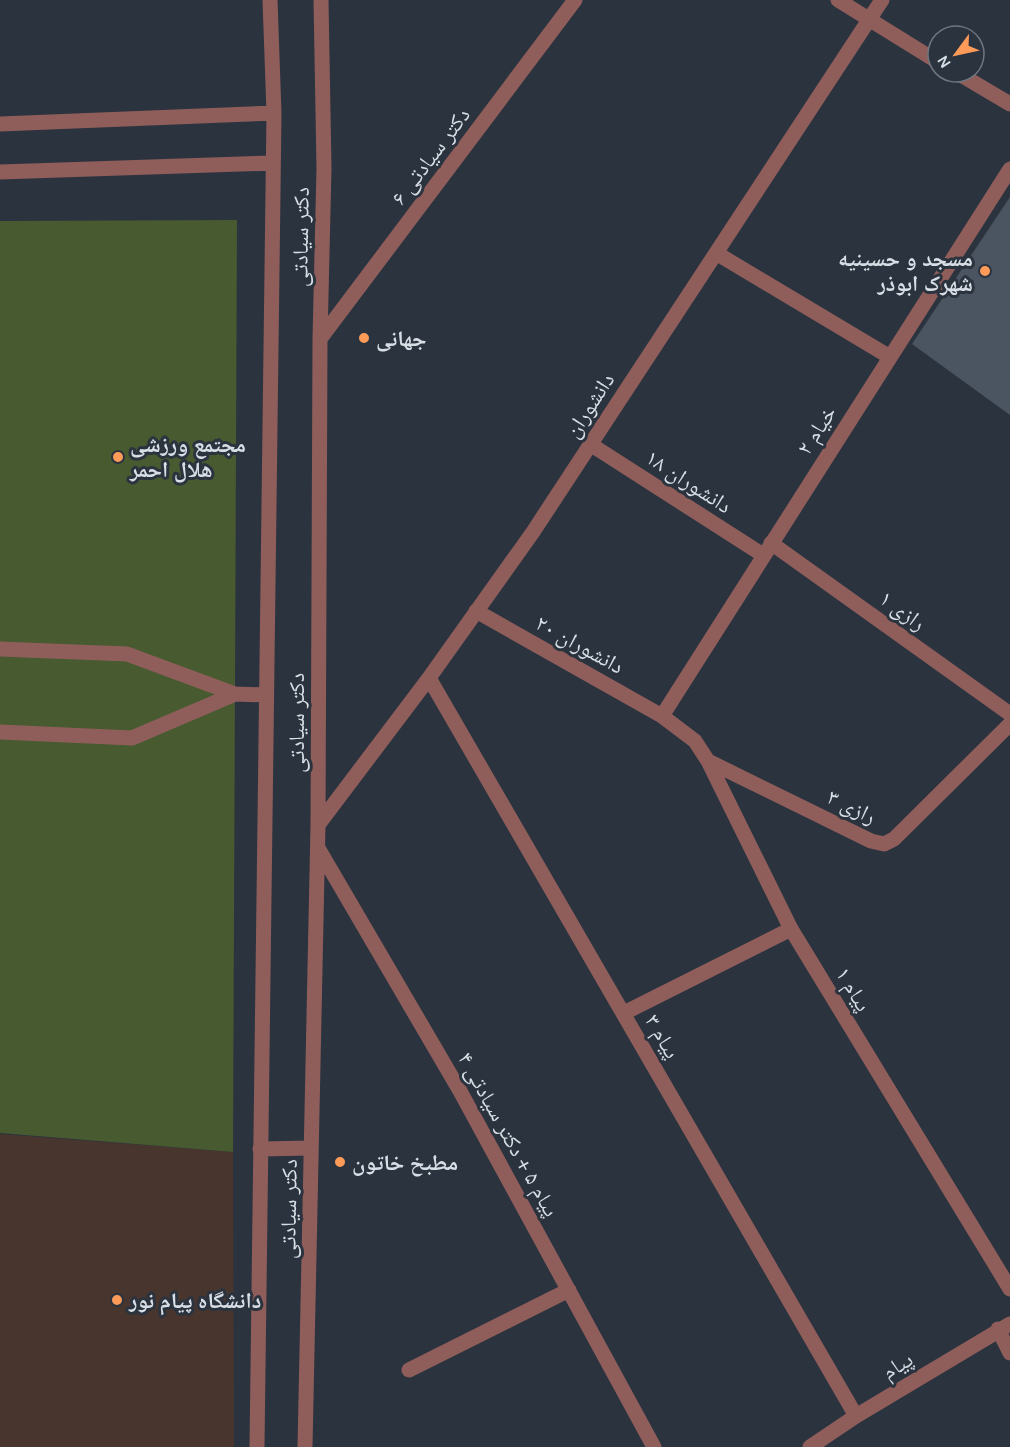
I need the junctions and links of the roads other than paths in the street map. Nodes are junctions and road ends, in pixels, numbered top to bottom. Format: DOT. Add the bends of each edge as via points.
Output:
graph roads {
  1 [pos="270,0"];
  2 [pos="321,0"];
  3 [pos="575,0"];
  4 [pos="838,0"];
  5 [pos="882,0"];
  6 [pos="870,21"];
  7 [pos="926,55"];
  8 [pos="976,84"];
  9 [pos="1010,104"];
  10 [pos="274,113"];
  11 [pos="0,124"];
  12 [pos="273,163"];
  13 [pos="1010,169"];
  14 [pos="0,172"];
  15 [pos="716,253"];
  16 [pos="320,339"];
  17 [pos="890,357"];
  18 [pos="590,444"];
  19 [pos="767,549"];
  20 [pos="476,611"];
  21 [pos="0,649"];
  22 [pos="429,678"];
  23 [pos="236,694"];
  24 [pos="266,695"];
  25 [pos="1010,714"];
  26 [pos="662,716"];
  27 [pos="1010,724"];
  28 [pos="0,732"];
  29 [pos="708,761"];
  30 [pos="318,825"];
  31 [pos="317,847"];
  32 [pos="791,929"];
  33 [pos="624,1013"];
  34 [pos="311,1148"];
  35 [pos="260,1149"];
  36 [pos="1010,1289"];
  37 [pos="568,1290"];
  38 [pos="1004,1326"];
  39 [pos="1010,1353"];
  40 [pos="409,1370"];
  41 [pos="856,1416"];
  42 [pos="816,1446"];
  43 [pos="257,1447"];
  44 [pos="305,1447"];
  45 [pos="654,1447"];
  1 -- 10 [label="street, دکتر سیادتی"];
  2 -- 16 [label="street, دکتر سیادتی" via="324,168"];
  3 -- 16 [label="street, دکتر سیادتی ۶"];
  4 -- 6 [label="street"];
  5 -- 6 [label="street, دانشوران"];
  6 -- 7 [label="street"];
  6 -- 15 [label="street, دانشوران"];
  8 -- 9 [label="street"];
  10 -- 11 [label="street"];
  10 -- 12 [label="street, دکتر سیادتی"];
  12 -- 14 [label="street"];
  12 -- 24 [label="street, دکتر سیادتی"];
  13 -- 17 [label="street, خیام ۲"];
  15 -- 17 [label="street"];
  15 -- 18 [label="street, دانشوران"];
  16 -- 30 [label="street, دکتر سیادتی"];
  17 -- 19 [label="street, خیام ۲"];
  18 -- 19 [label="street, دانشوران ۱۸"];
  18 -- 20 [label="street, دانشوران"];
  19 -- 25 [label="street, رازی ۱"];
  19 -- 26 [label="street, خیام ۲"];
  20 -- 22 [label="street, دانشوران"];
  20 -- 26 [label="street, دانشوران ۲۰"];
  21 -- 23 [label="street" via="127,654"];
  22 -- 30 [label="street, دانشوران"];
  22 -- 33 [label="street, پیام ۳"];
  23 -- 24 [label="street"];
  23 -- 28 [label="street" via="132,738"];
  24 -- 35 [label="street, دکتر سیادتی"];
  26 -- 29 [label="street, پیام ۱" via="695,741"];
  27 -- 29 [label="street, رازی ۳" via="894,839 884,844"];
  29 -- 32 [label="street, پیام ۱"];
  30 -- 31 [label="street, دکتر سیادتی"];
  31 -- 34 [label="street, دکتر سیادتی"];
  31 -- 37 [label="street, پیام ۵ + دکتر سیادتی ۴" via="460,1091"];
  32 -- 33 [label="street"];
  32 -- 36 [label="street, پیام ۱"];
  33 -- 41 [label="street, پیام ۳"];
  34 -- 35 [label="street"];
  34 -- 44 [label="street, دکتر سیادتی"];
  35 -- 43 [label="street, دکتر سیادتی"];
  37 -- 40 [label="street"];
  37 -- 45 [label="street, پیام ۵ + دکتر سیادتی ۴"];
  38 -- 39 [label="street"];
  38 -- 41 [label="street, پیام"];
  41 -- 42 [label="street, پیام"];
}
